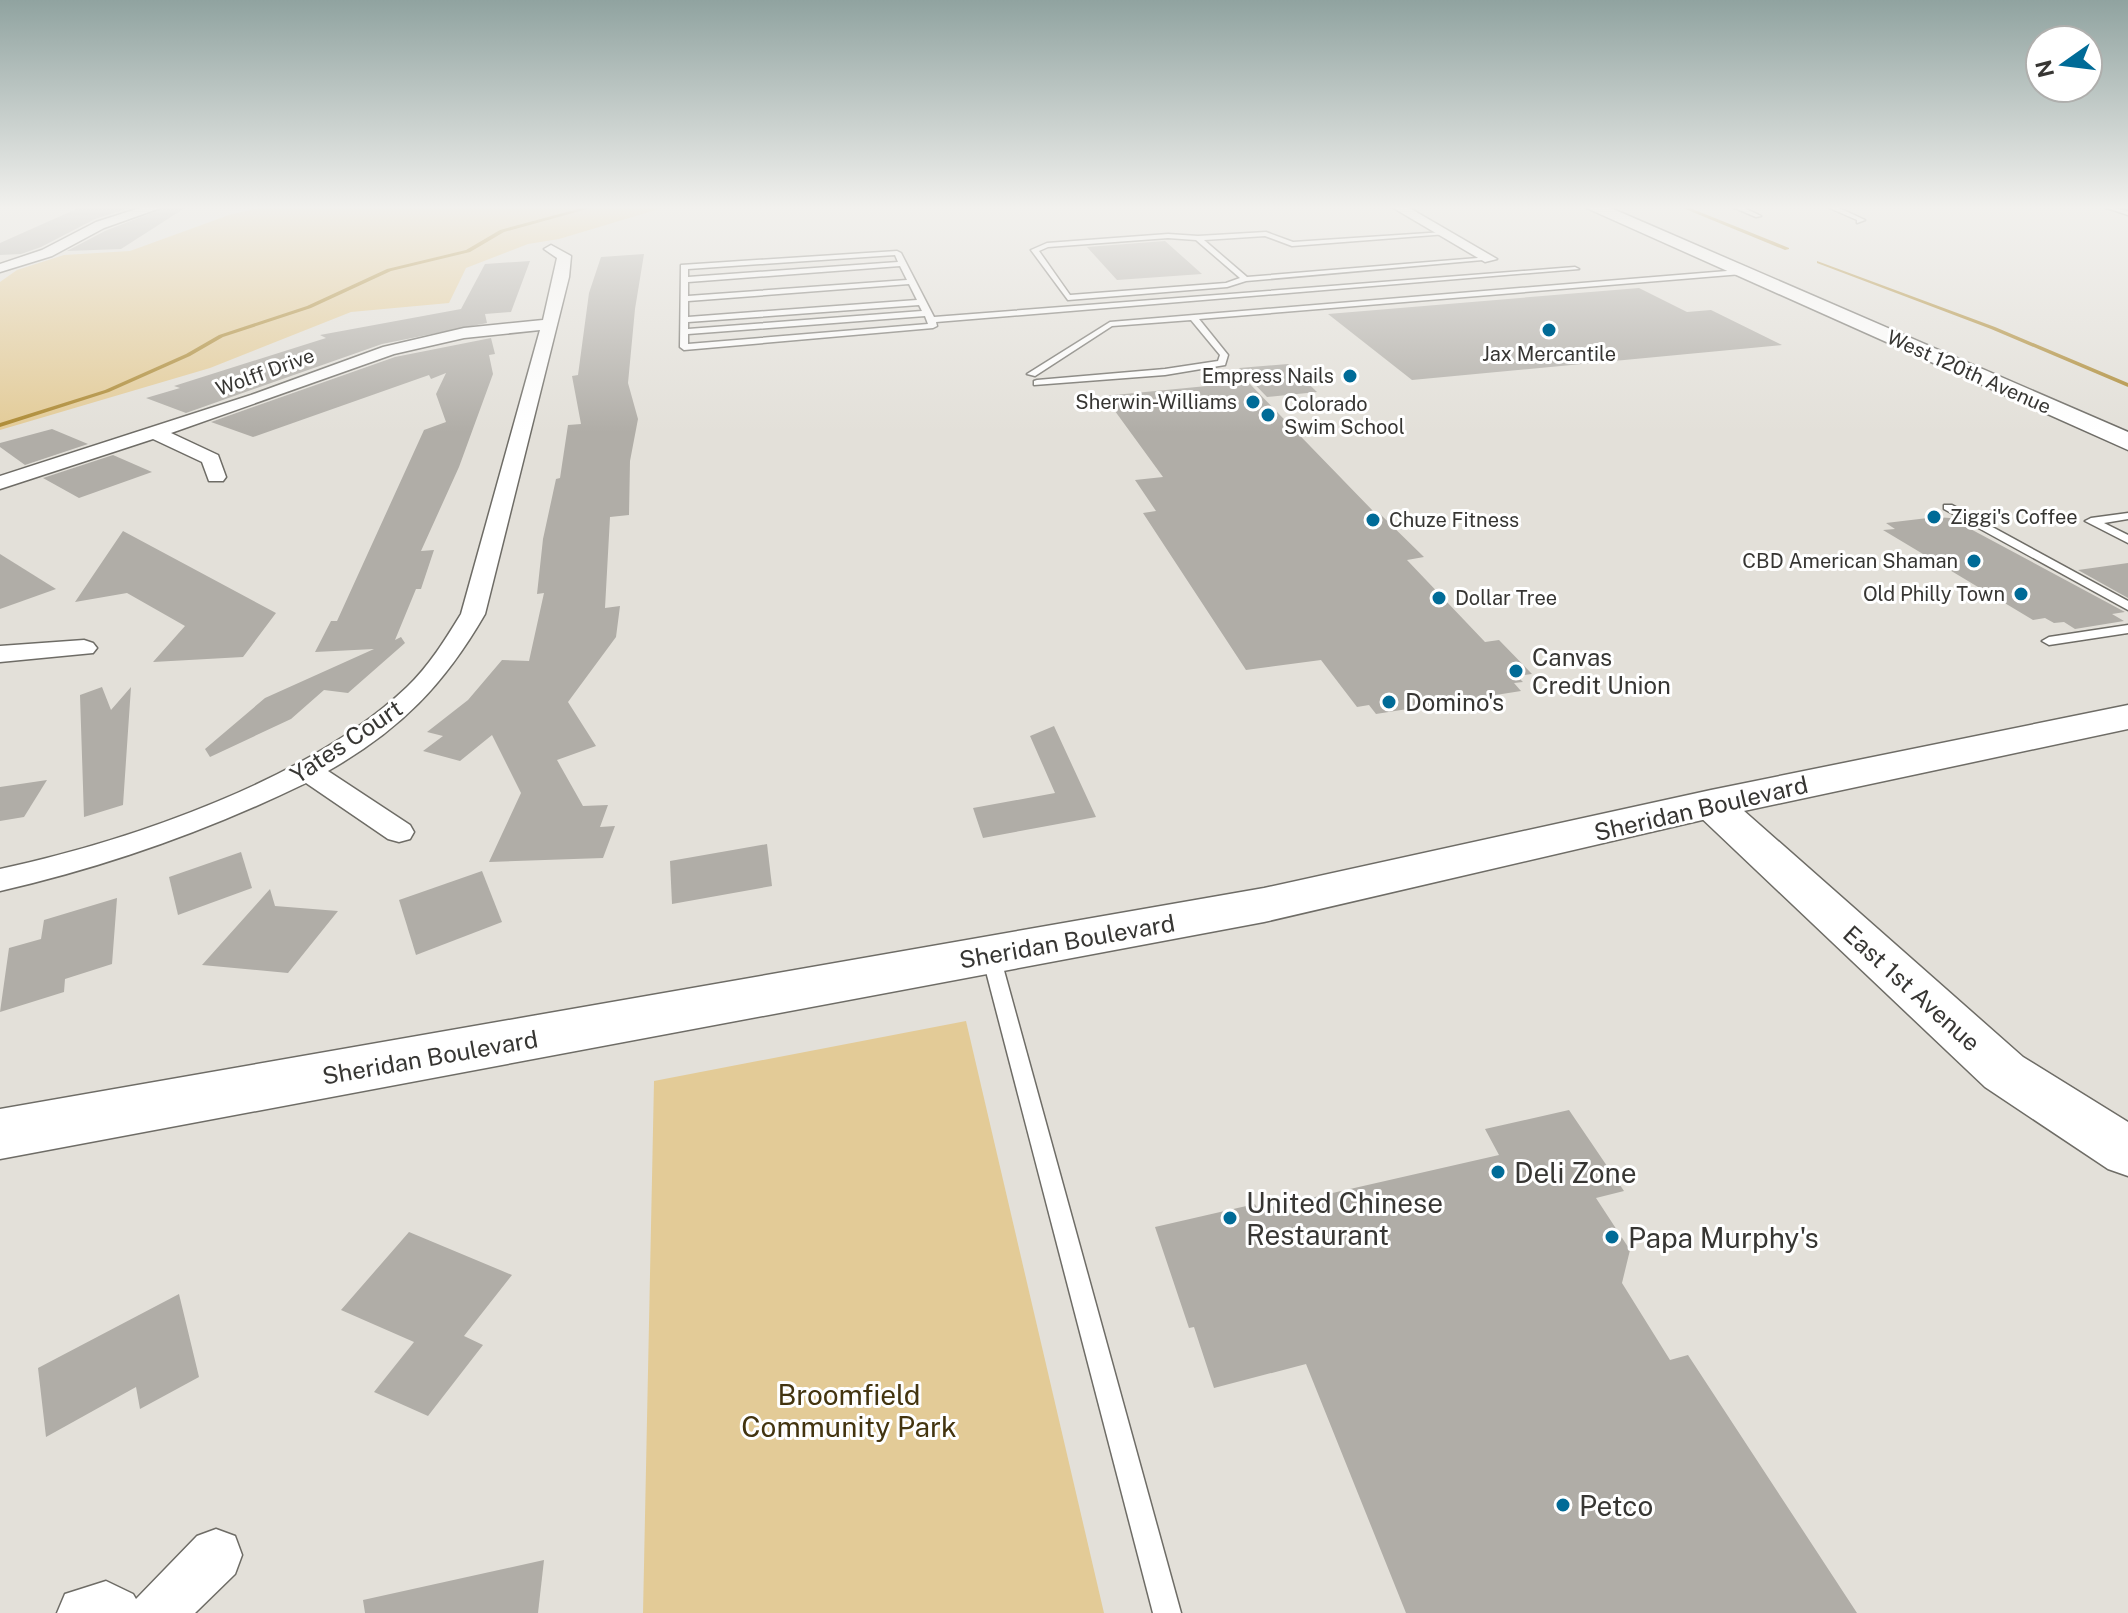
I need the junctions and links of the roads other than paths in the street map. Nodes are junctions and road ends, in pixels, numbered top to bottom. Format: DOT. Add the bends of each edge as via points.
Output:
graph roads {
  1 [pos="559,281"];
  2 [pos="684,281"];
  3 [pos="842,281"];
  4 [pos="911,281"];
  5 [pos="1057,281"];
  6 [pos="1238,281"];
  7 [pos="1410,281"];
  8 [pos="1582,281"];
  9 [pos="1781,281"];
  10 [pos="1781,281"];
  11 [pos="1790,281"];
  12 [pos="684,289"];
  13 [pos="916,292"];
  14 [pos="922,302"];
  15 [pos="684,309"];
  16 [pos="929,317"];
  17 [pos="1193,317"];
  18 [pos="684,320"];
  19 [pos="550,324"];
  20 [pos="684,332"];
  21 [pos="1969,347"];
  22 [pos="2052,384"];
  23 [pos="2091,400"];
  24 [pos="2128,416"];
  25 [pos="155,433"];
  26 [pos="2128,442"];
  27 [pos="216,477"];
  28 [pos="0,483"];
  29 [pos="1948,507"];
  30 [pos="2128,516"];
  31 [pos="2128,539"];
  32 [pos="2128,606"];
  33 [pos="2128,629"];
  34 [pos="2049,641"];
  35 [pos="84,648"];
  36 [pos="0,654"];
  37 [pos="2128,717"];
  38 [pos="309,771"];
  39 [pos="1711,804"];
  40 [pos="399,832"];
  41 [pos="0,880"];
  42 [pos="991,956"];
  43 [pos="0,1134"];
  44 [pos="2128,1152"];
  45 [pos="216,1555"];
  46 [pos="84,1613"];
  47 [pos="114,1613"];
  48 [pos="157,1613"];
  49 [pos="1167,1613"];
  1 -- 19 [label="street, Yates Court"];
  2 -- 12 [label="lane"];
  3 -- 12 [label="lane"];
  4 -- 13 [label="lane"];
  5 -- 6 [label="lane" via="1068,298"];
  7 -- 16 [label="lane"];
  8 -- 17 [label="lane"];
  9 -- 22 [label="main road"];
  10 -- 26 [label="main road, West 120th Avenue"];
  11 -- 21 [label="main road, West 120th Avenue"];
  12 -- 15 [label="lane"];
  13 -- 14 [label="lane"];
  13 -- 15 [label="lane"];
  14 -- 16 [label="lane"];
  14 -- 18 [label="lane"];
  15 -- 18 [label="lane"];
  16 -- 20 [label="lane"];
  16 -- 20 [label="lane" via="933,326 684,347"];
  17 -- 17 [label="lane" via="1224,355 1222,363 1165,372 1035,378 1110,324"];
  18 -- 20 [label="lane"];
  19 -- 25 [label="street, Wolff Drive" via="403,346"];
  19 -- 38 [label="street, Yates Court" via="473,614 460,642 384,721"];
  23 -- 24 [label="main road"];
  25 -- 27 [label="street" via="211,459"];
  25 -- 28 [label="street, Wolff Drive"];
  29 -- 32 [label="lane"];
  30 -- 31 [label="lane" via="2091,521"];
  33 -- 34 [label="lane"];
  35 -- 36 [label="street"];
  37 -- 39 [label="main road, Sheridan Boulevard"];
  38 -- 40 [label="street"];
  38 -- 41 [label="street, Yates Court" via="230,807 85,860"];
  39 -- 42 [label="main road, Sheridan Boulevard" via="1356,886"];
  39 -- 44 [label="street, East 1st Avenue" via="2004,1072"];
  42 -- 43 [label="main road, Sheridan Boulevard"];
  42 -- 49 [label="lane"];
  45 -- 48 [label="street"];
  46 -- 47 [label="street" via="106,1608"];
}
